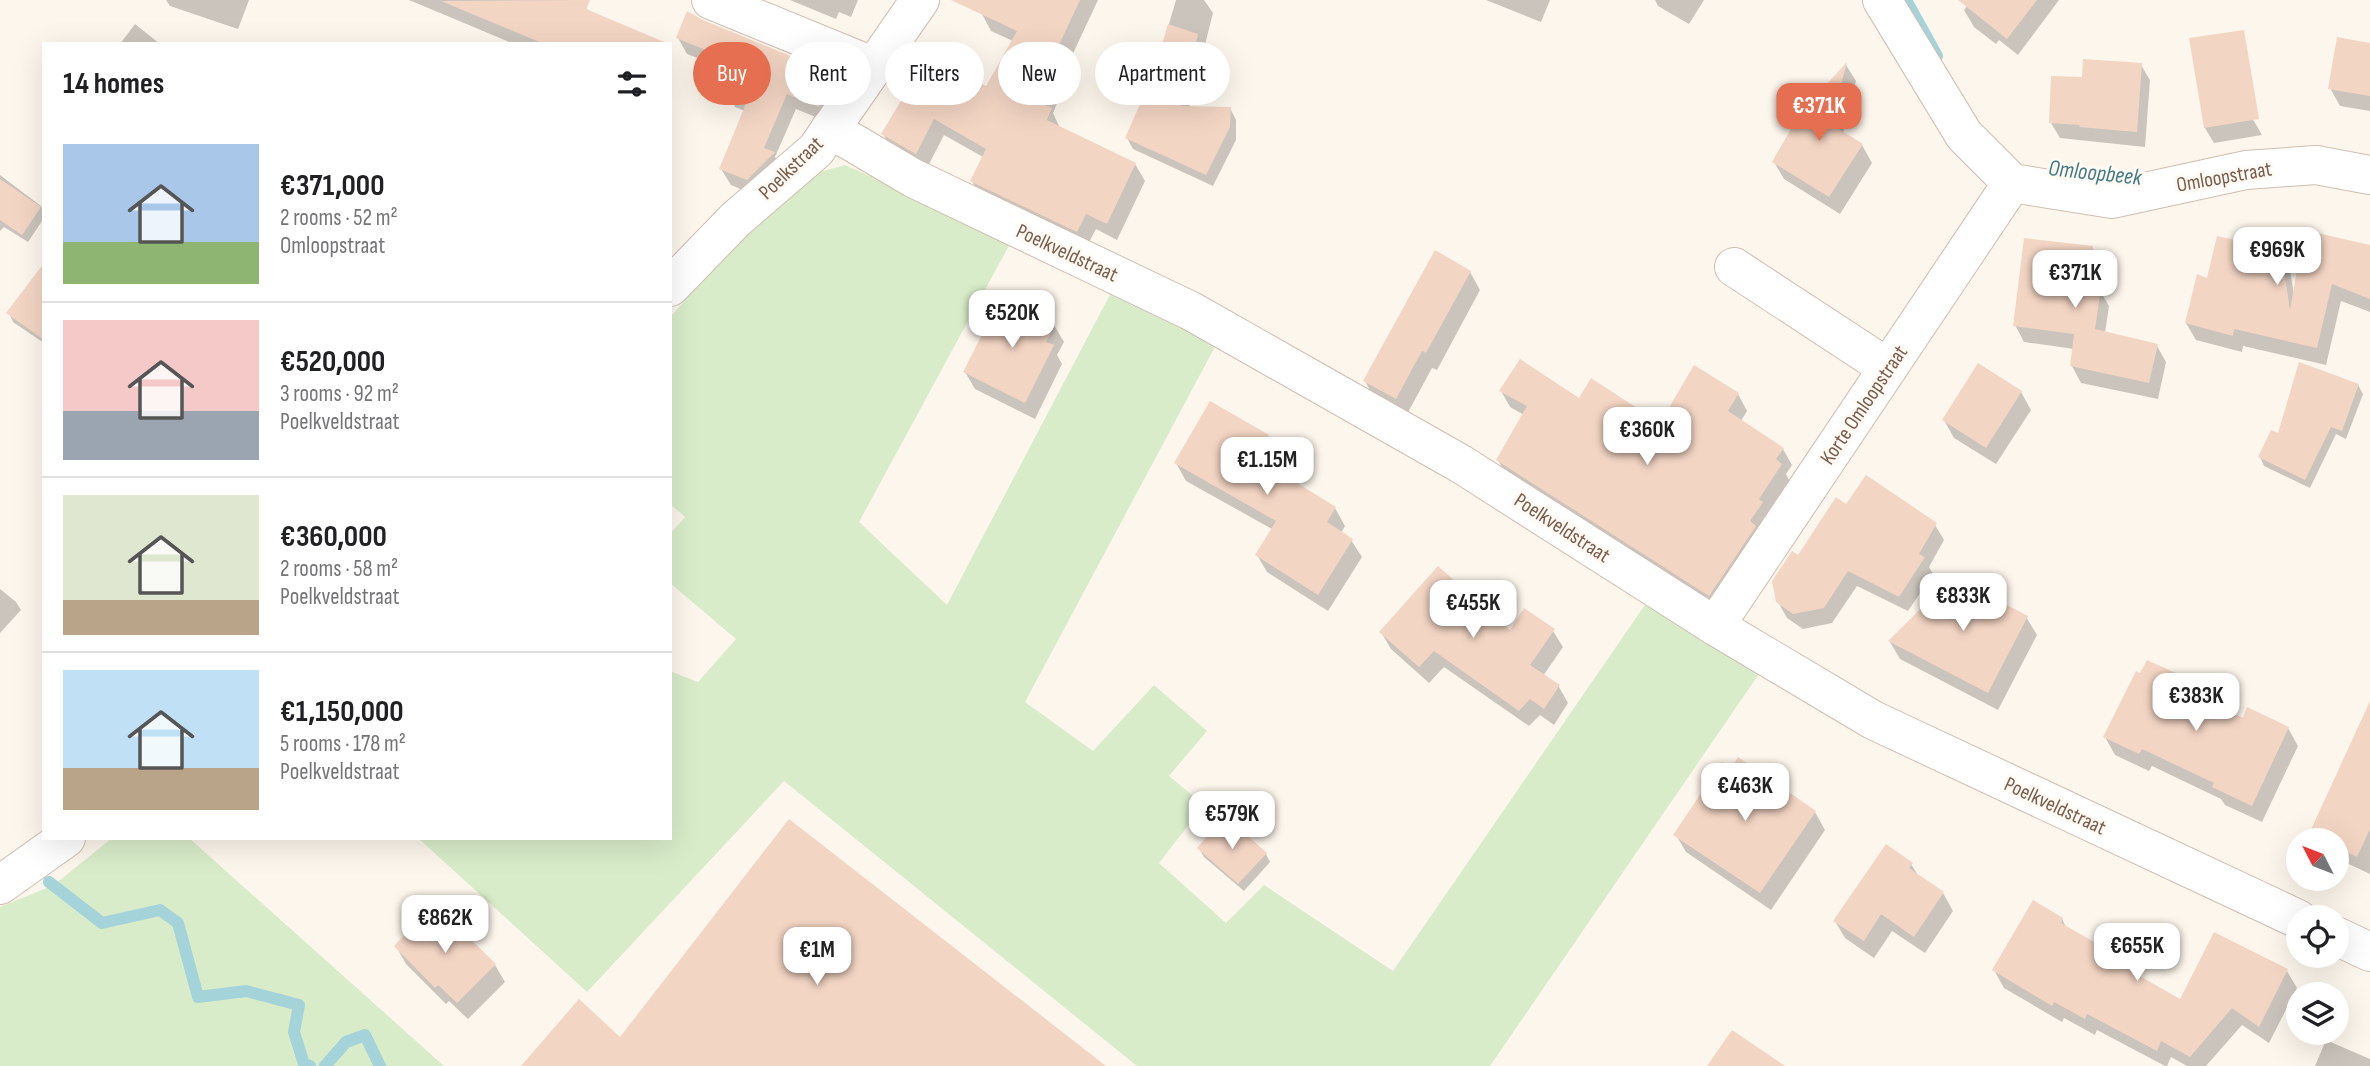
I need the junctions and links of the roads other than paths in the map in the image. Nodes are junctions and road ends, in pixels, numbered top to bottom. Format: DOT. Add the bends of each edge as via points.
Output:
graph roads {
  1 [pos="711,0"];
  2 [pos="920,0"];
  3 [pos="1882,0"];
  4 [pos="875,67"];
  5 [pos="830,129"];
  6 [pos="2370,175"];
  7 [pos="2012,183"];
  8 [pos="1734,267"];
  9 [pos="672,285"];
  10 [pos="1888,368"];
  11 [pos="1716,626"];
  12 [pos="63,840"];
  13 [pos="0,884"];
  14 [pos="2286,913"];
  15 [pos="2349,942"];
  16 [pos="2370,952"];
  1 -- 4 [label="street"];
  2 -- 4 [label="street, Poelkstraat"];
  3 -- 7 [label="street" via="1964,135"];
  4 -- 5 [label="street, Poelkstraat"];
  5 -- 9 [label="street, Poelkstraat" via="816,150 735,220"];
  5 -- 11 [label="street, Poelkveldstraat" via="914,177 1202,318 1461,464"];
  6 -- 7 [label="street, Omloopstraat" via="2316,165 2246,170 2112,199"];
  7 -- 10 [label="street, Korte Omloopstraat"];
  8 -- 10 [label="street"];
  10 -- 11 [label="street, Korte Omloopstraat"];
  11 -- 14 [label="street, Poelkveldstraat" via="1873,720"];
  12 -- 13 [label="street"];
  15 -- 16 [label="street"];
}
